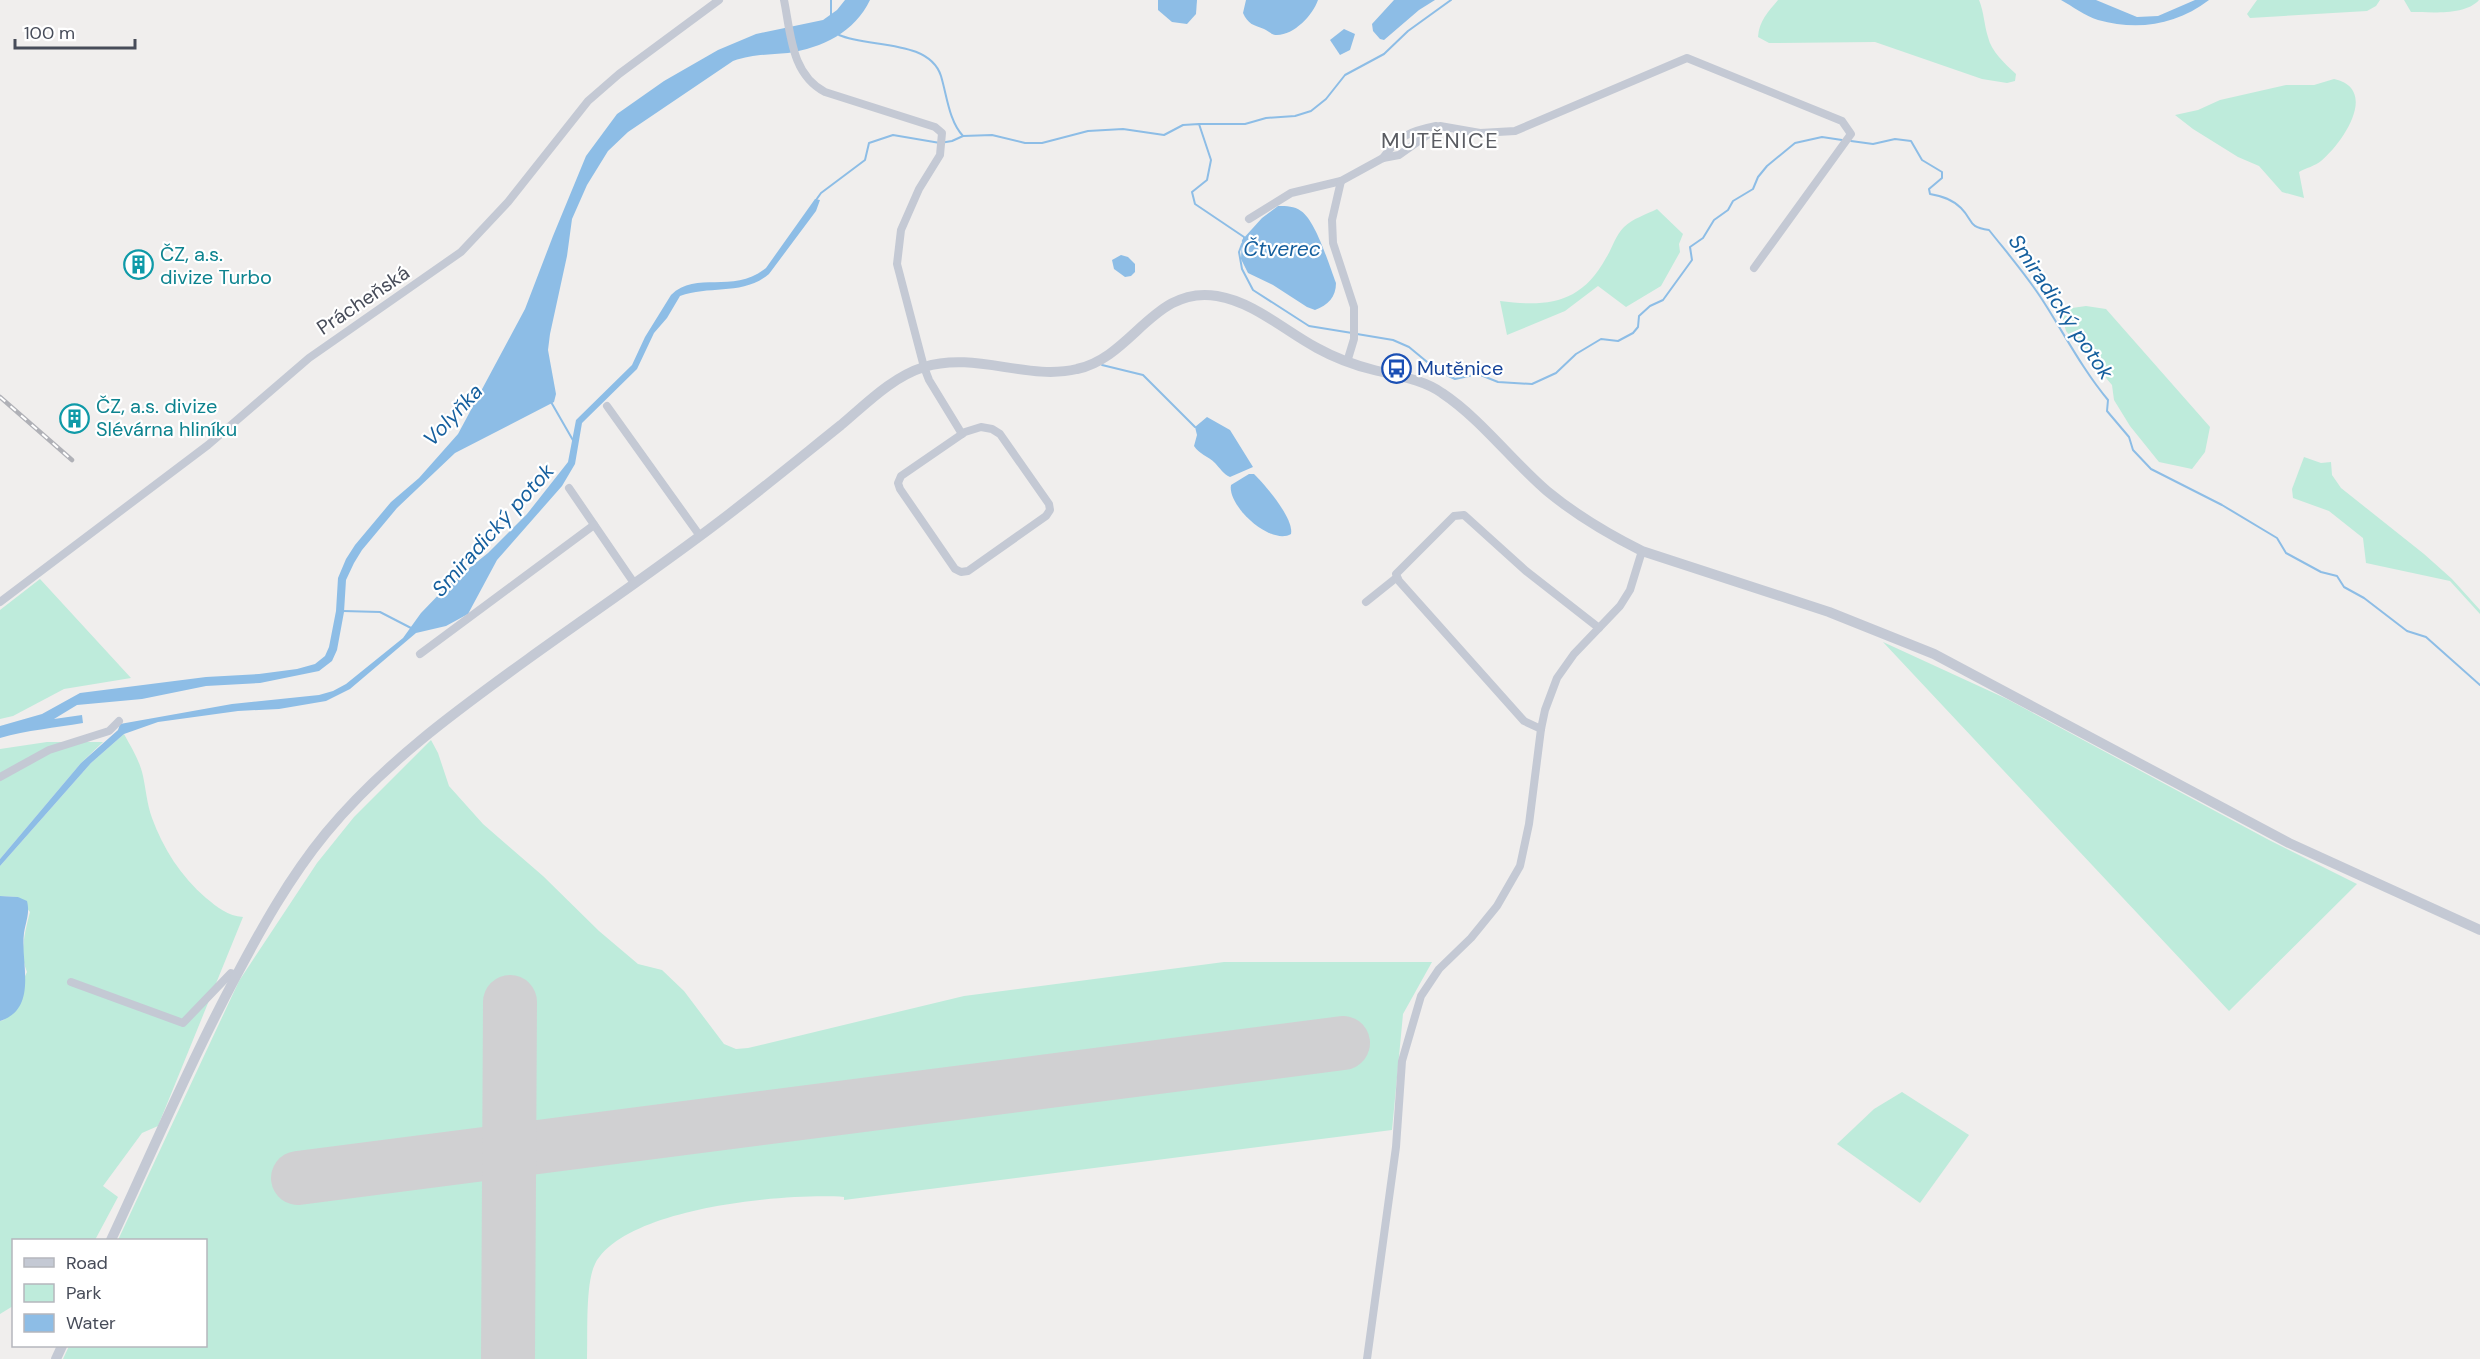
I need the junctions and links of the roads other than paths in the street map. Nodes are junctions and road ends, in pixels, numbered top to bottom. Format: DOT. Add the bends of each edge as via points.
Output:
graph roads {
  1 [pos="720,0"];
  2 [pos="784,0"];
  3 [pos="1341,181"];
  4 [pos="1249,219"];
  5 [pos="1754,268"];
  6 [pos="1347,362"];
  7 [pos="924,367"];
  8 [pos="607,406"];
  9 [pos="962,434"];
  10 [pos="569,488"];
  11 [pos="594,525"];
  12 [pos="700,536"];
  13 [pos="1642,551"];
  14 [pos="1396,578"];
  15 [pos="634,583"];
  16 [pos="0,602"];
  17 [pos="1366,602"];
  18 [pos="1599,628"];
  19 [pos="420,654"];
  20 [pos="119,721"];
  21 [pos="1541,729"];
  22 [pos="0,777"];
  23 [pos="2480,930"];
  24 [pos="236,976"];
  25 [pos="71,982"];
  26 [pos="111,1239"];
  27 [pos="1367,1359"];
  1 -- 16 [label="street, Prácheňská" via="588,101 513,196 461,252 309,358 208,446"];
  2 -- 7 [label="street" via="795,58 804,75 821,90 935,127 942,133 940,155 906,215 897,264"];
  3 -- 4 [label="street" via="1291,193"];
  3 -- 5 [label="street" via="1383,158 1399,155 1440,126 1480,133 1515,131 1687,58 1842,121 1851,134"];
  3 -- 6 [label="street" via="1332,220 1333,243 1354,307 1354,339"];
  6 -- 7 [label="street" via="1322,352 1240,302 1190,294 1165,306 1113,353 1080,369 1047,371 953,362"];
  6 -- 13 [label="street" via="1439,390 1567,507"];
  7 -- 9 [label="street"];
  7 -- 12 [label="street" via="892,383"];
  8 -- 12 [label="street"];
  9 -- 9 [label="street" via="901,476 898,483 955,569 963,573 1046,516 1050,507 1000,434 981,427"];
  10 -- 11 [label="street"];
  11 -- 15 [label="street"];
  11 -- 19 [label="street"];
  12 -- 15 [label="street"];
  13 -- 18 [label="street" via="1630,590"];
  13 -- 23 [label="street" via="1829,612 1934,654 2289,843"];
  14 -- 17 [label="street"];
  14 -- 18 [label="street" via="1399,570 1451,519 1464,515"];
  14 -- 21 [label="street" via="1524,721"];
  15 -- 24 [label="street" via="471,700 383,772 326,833 275,903"];
  18 -- 21 [label="street" via="1557,678"];
  20 -- 22 [label="street" via="109,731 49,750"];
  21 -- 27 [label="street" via="1520,866 1497,906 1439,969 1421,996 1402,1061 1396,1147"];
  24 -- 25 [label="street" via="231,973 183,1023"];
  24 -- 26 [label="street"];
}
